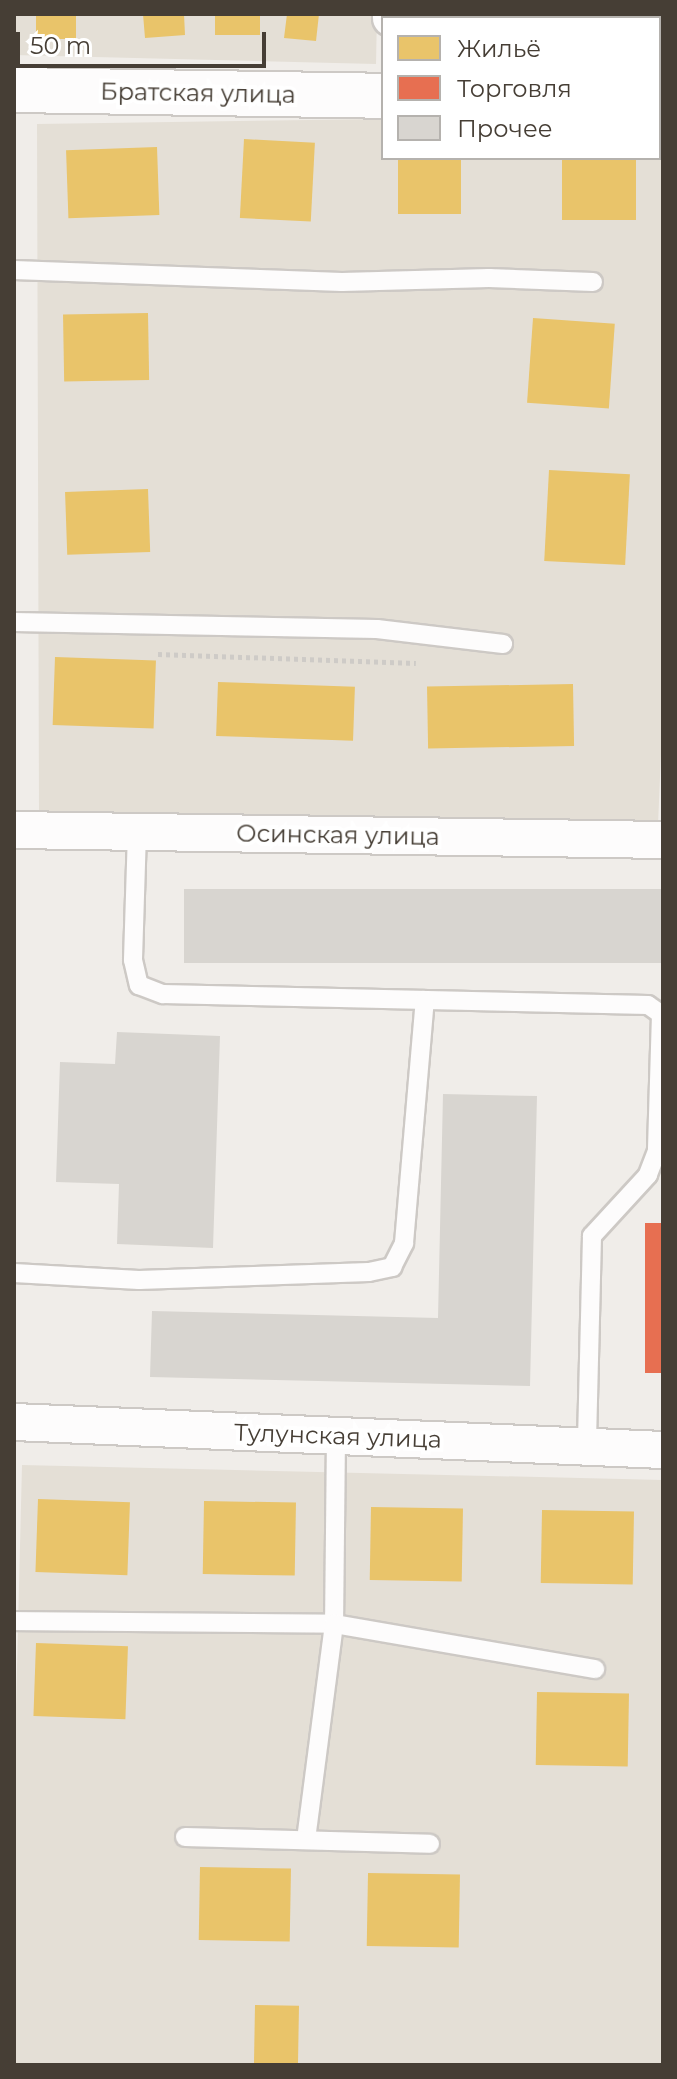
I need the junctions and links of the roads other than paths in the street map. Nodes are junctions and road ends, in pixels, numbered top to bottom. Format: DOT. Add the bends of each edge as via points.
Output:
graph roads {
  1 [pos="14,90"];
  2 [pos="381,96"];
  3 [pos="14,270"];
  4 [pos="593,282"];
  5 [pos="14,622"];
  6 [pos="503,644"];
  7 [pos="14,830"];
  8 [pos="137,832"];
  9 [pos="663,840"];
  10 [pos="425,1000"];
  11 [pos="14,1273"];
  12 [pos="14,1422"];
  13 [pos="336,1436"];
  14 [pos="587,1447"];
  15 [pos="663,1450"];
  16 [pos="14,1621"];
  17 [pos="334,1624"];
  18 [pos="595,1669"];
  19 [pos="185,1837"];
  20 [pos="306,1839"];
  21 [pos="430,1844"];
  1 -- 2 [label="street, Братская улица"];
  3 -- 4 [label="lane" via="342,282"];
  5 -- 6 [label="lane" via="377,629"];
  7 -- 8 [label="street, Осинская улица"];
  8 -- 9 [label="street, Осинская улица"];
  8 -- 10 [label="lane" via="133,960 139,985 163,994"];
  10 -- 11 [label="lane" via="404,1243 392,1267 139,1280"];
  10 -- 14 [label="lane" via="648,1005 661,1014 657,1151 648,1175 592,1236"];
  12 -- 13 [label="street, Тулунская улица"];
  13 -- 14 [label="street, Тулунская улица"];
  13 -- 17 [label="lane"];
  14 -- 15 [label="street, Тулунская улица"];
  16 -- 17 [label="lane"];
  17 -- 18 [label="lane"];
  17 -- 20 [label="lane"];
  19 -- 20 [label="lane"];
  20 -- 21 [label="lane"];
}
